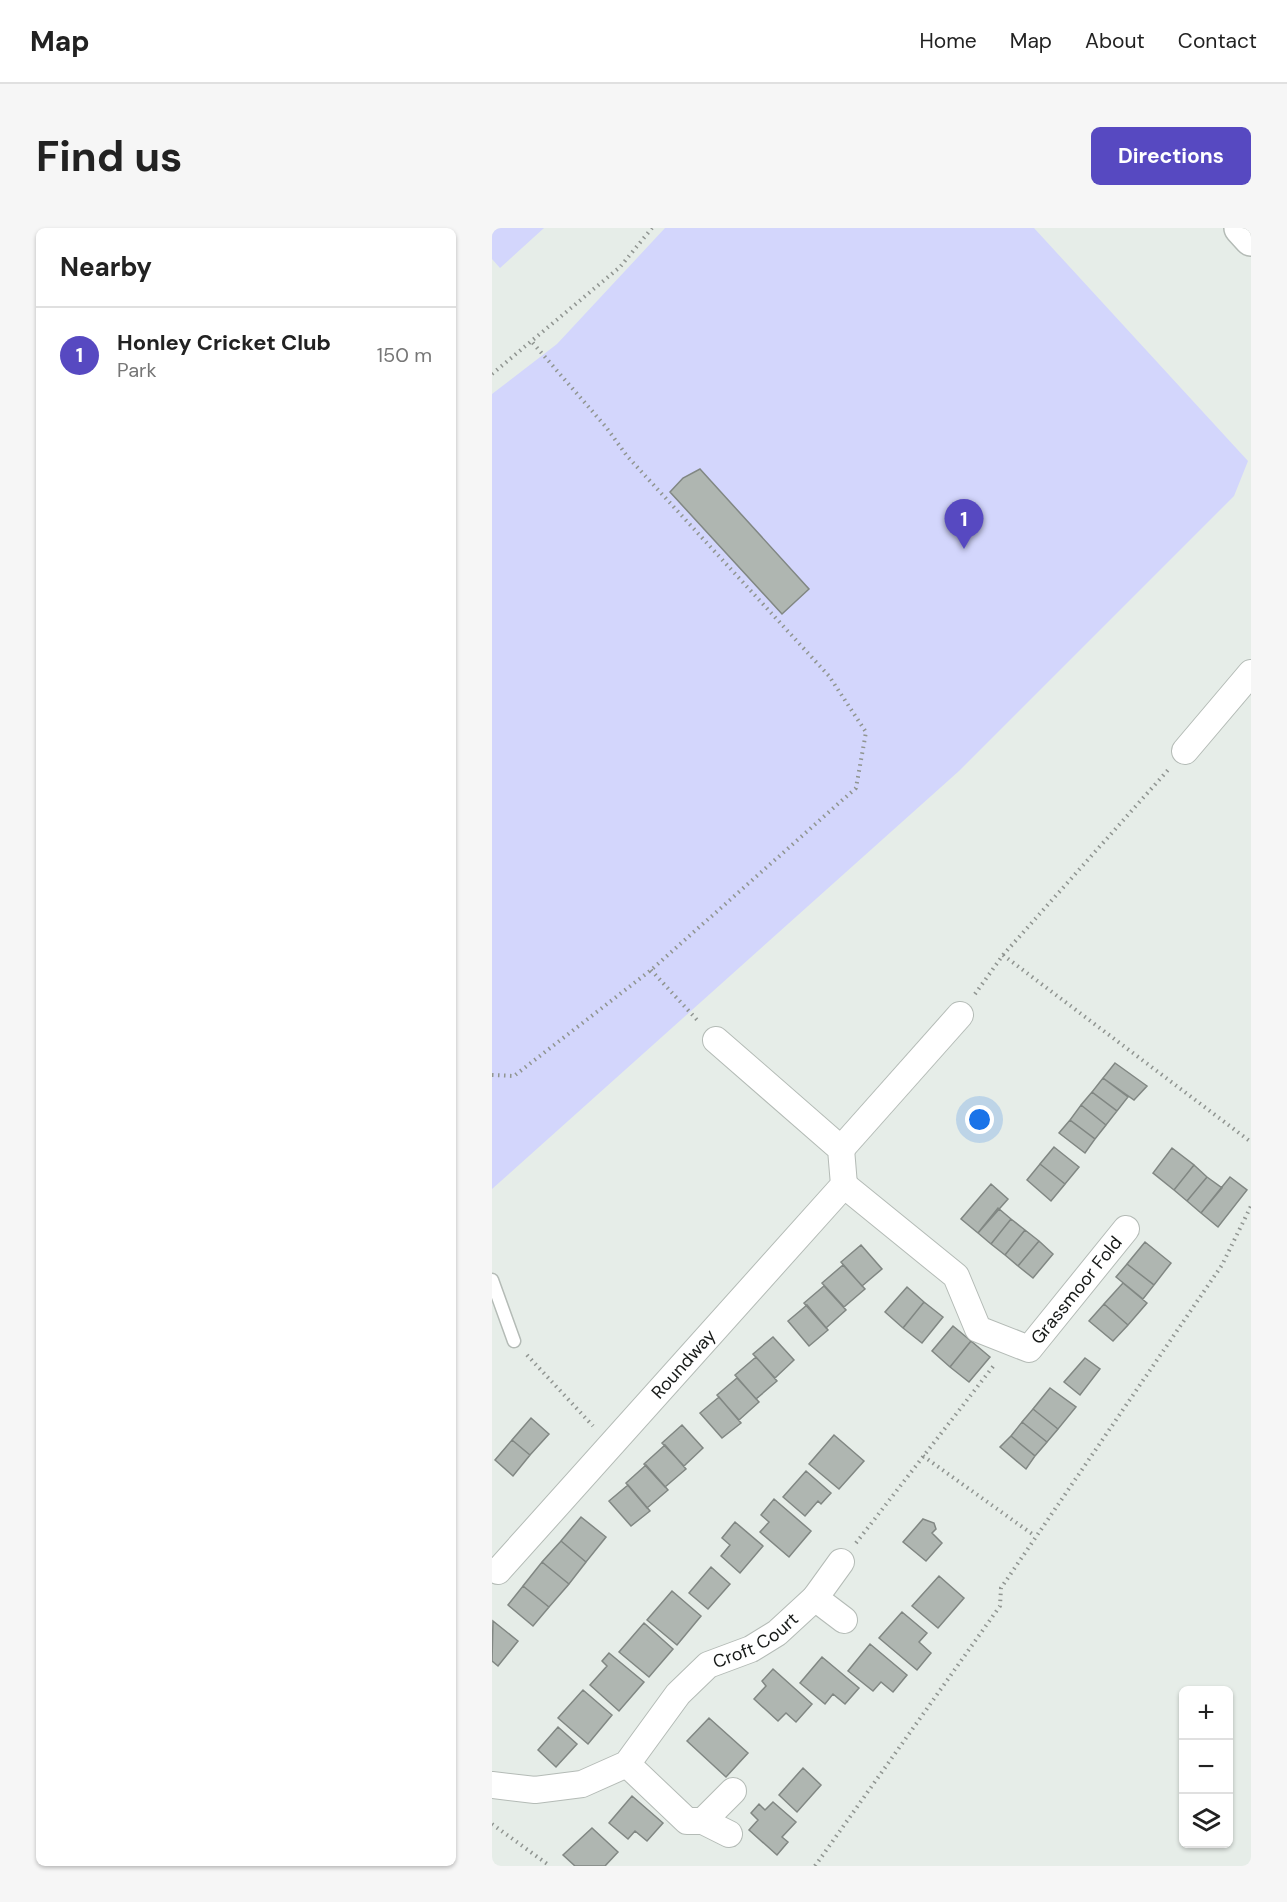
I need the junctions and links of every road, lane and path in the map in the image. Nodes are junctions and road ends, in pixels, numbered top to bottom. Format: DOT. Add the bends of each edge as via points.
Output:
graph roads {
  1 [pos="652,228"];
  2 [pos="1240,228"];
  3 [pos="1251,239"];
  4 [pos="532,342"];
  5 [pos="492,374"];
  6 [pos="1251,673"];
  7 [pos="1185,751"];
  8 [pos="1003,955"];
  9 [pos="651,970"];
  10 [pos="960,1015"];
  11 [pos="716,1040"];
  12 [pos="492,1075"];
  13 [pos="1251,1142"];
  14 [pos="841,1149"];
  15 [pos="844,1185"];
  16 [pos="1251,1206"];
  17 [pos="1126,1229"];
  18 [pos="492,1280"];
  19 [pos="514,1341"];
  20 [pos="1012,1342"];
  21 [pos="611,1445"];
  22 [pos="923,1456"];
  23 [pos="1035,1536"];
  24 [pos="841,1562"];
  25 [pos="494,1572"];
  26 [pos="815,1598"];
  27 [pos="843,1620"];
  28 [pos="627,1764"];
  29 [pos="492,1785"];
  30 [pos="733,1791"];
  31 [pos="703,1821"];
  32 [pos="492,1824"];
  33 [pos="729,1834"];
  34 [pos="550,1866"];
  35 [pos="816,1866"];
  1 -- 4 [label="path" via="620,267"];
  2 -- 3 [label="street"];
  4 -- 5 [label="path"];
  4 -- 9 [label="path" via="627,456 829,675 866,732 856,788"];
  6 -- 7 [label="street"];
  7 -- 8 [label="path"];
  8 -- 10 [label="path"];
  8 -- 13 [label="path"];
  9 -- 11 [label="path"];
  9 -- 12 [label="path" via="514,1076"];
  10 -- 14 [label="street"];
  11 -- 14 [label="street"];
  14 -- 15 [label="street"];
  15 -- 20 [label="street, Grassmoor Fold" via="956,1276 978,1329"];
  15 -- 21 [label="street, Roundway"];
  16 -- 23 [label="path" via="1221,1265"];
  17 -- 20 [label="street, Grassmoor Fold" via="1029,1349"];
  18 -- 19 [label="lane"];
  19 -- 21 [label="path"];
  20 -- 22 [label="path"];
  21 -- 25 [label="street, Roundway"];
  22 -- 23 [label="path"];
  22 -- 24 [label="path"];
  23 -- 35 [label="path" via="1001,1588 1000,1606"];
  24 -- 26 [label="street, Croft Court"];
  26 -- 27 [label="street, Croft Court"];
  26 -- 28 [label="street, Croft Court" via="777,1633 751,1649 708,1665 678,1694"];
  28 -- 29 [label="street, Croft Court" via="582,1784 535,1790"];
  28 -- 31 [label="street" via="687,1821"];
  30 -- 31 [label="street"];
  31 -- 33 [label="street"];
  32 -- 34 [label="path"];
}
